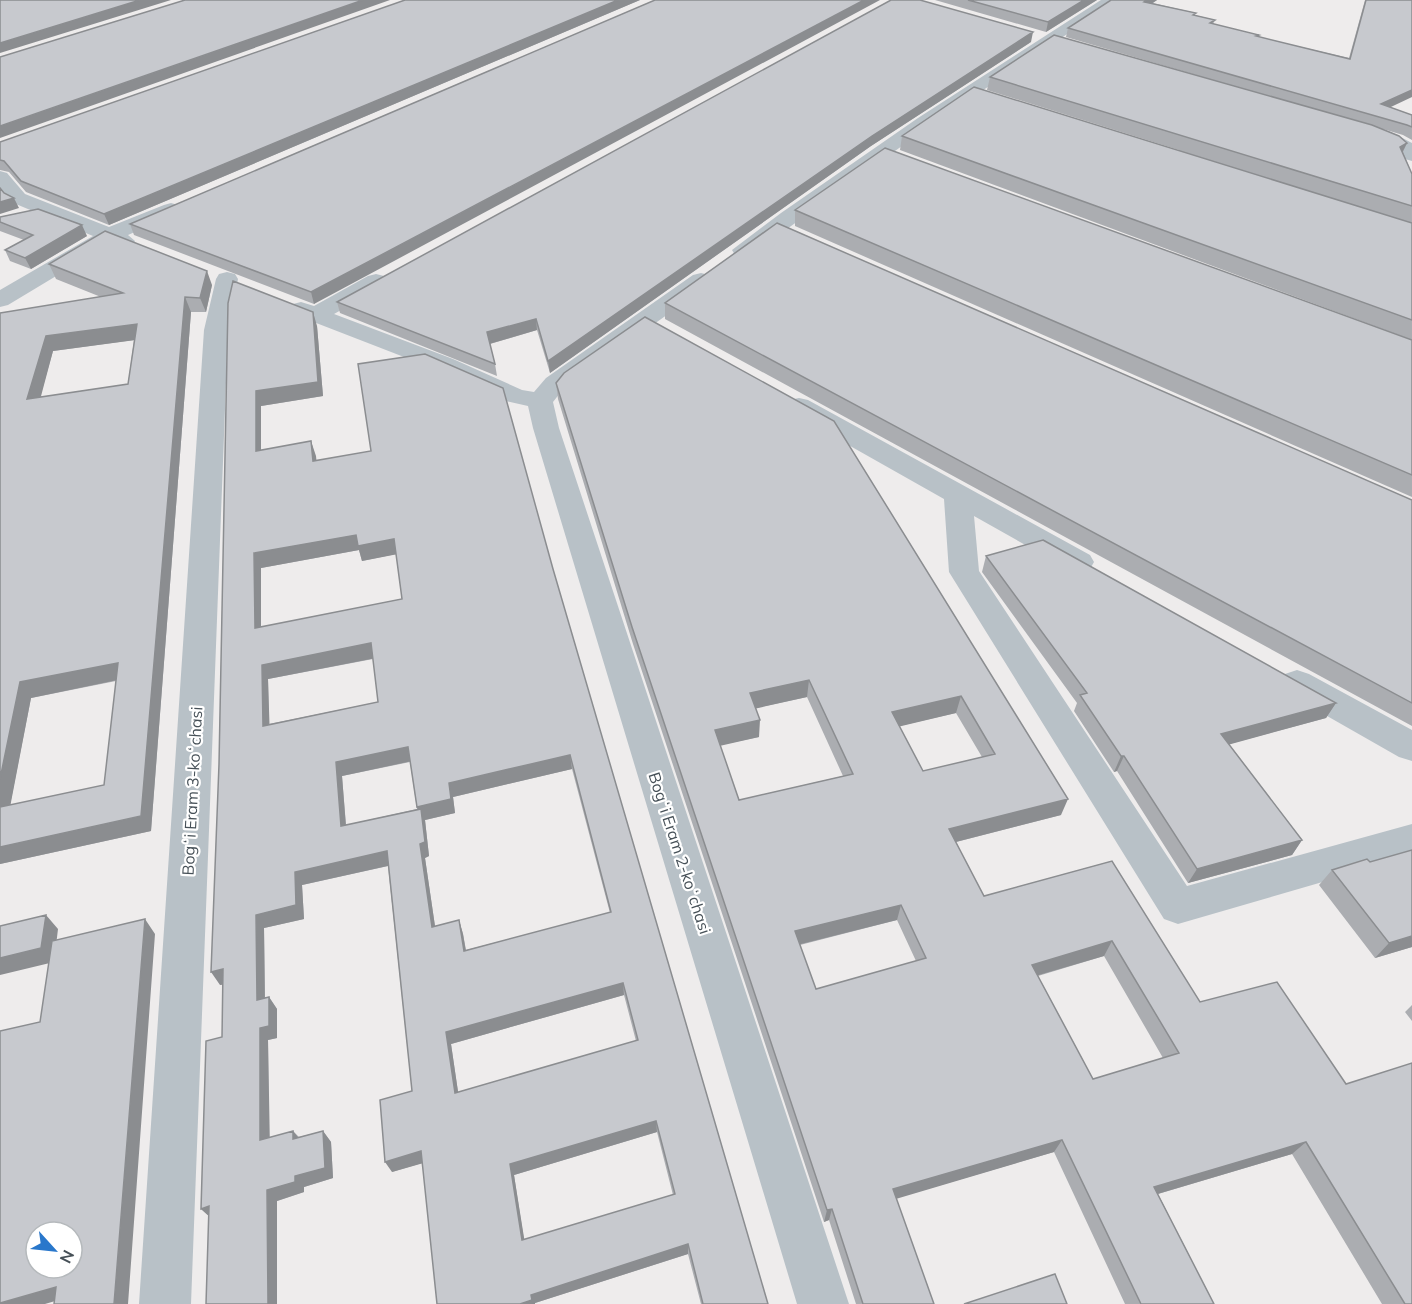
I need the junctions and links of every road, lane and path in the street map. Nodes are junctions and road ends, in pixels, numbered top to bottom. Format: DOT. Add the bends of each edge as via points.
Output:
graph roads {
  1 [pos="1111,0"];
  2 [pos="1026,32"];
  3 [pos="1049,38"];
  4 [pos="1071,45"];
  5 [pos="969,92"];
  6 [pos="992,99"];
  7 [pos="1351,127"];
  8 [pos="879,152"];
  9 [pos="1412,155"];
  10 [pos="902,161"];
  11 [pos="0,177"];
  12 [pos="186,202"];
  13 [pos="44,210"];
  14 [pos="11,219"];
  15 [pos="109,235"];
  16 [pos="141,247"];
  17 [pos="390,274"];
  18 [pos="227,279"];
  19 [pos="0,300"];
  20 [pos="283,301"];
  21 [pos="316,314"];
  22 [pos="770,390"];
  23 [pos="540,401"];
  24 [pos="958,495"];
  25 [pos="1103,575"];
  26 [pos="1278,673"];
  27 [pos="1412,747"];
  28 [pos="1412,840"];
  29 [pos="165,1304"];
  30 [pos="823,1304"];
  1 -- 3 [label="street"];
  2 -- 3 [label="street"];
  3 -- 4 [label="street"];
  3 -- 5 [label="street"];
  5 -- 6 [label="street"];
  5 -- 8 [label="street"];
  7 -- 9 [label="street" via="1392,139"];
  8 -- 10 [label="street"];
  8 -- 23 [label="street" via="785,232 723,264 656,326 555,383"];
  11 -- 13 [label="street" via="18,198"];
  12 -- 15 [label="street"];
  13 -- 14 [label="street"];
  13 -- 15 [label="street"];
  15 -- 16 [label="street"];
  15 -- 19 [label="street"];
  17 -- 21 [label="street"];
  18 -- 29 [label="street, Bogʻi Eram 3-koʻchasi" via="216,330"];
  20 -- 21 [label="street"];
  21 -- 23 [label="street" via="515,396"];
  22 -- 24 [label="street"];
  23 -- 30 [label="street, Bogʻi Eram 2-koʻchasi"];
  24 -- 25 [label="street"];
  24 -- 28 [label="street" via="964,572 1178,906"];
  26 -- 27 [label="street"];
}
